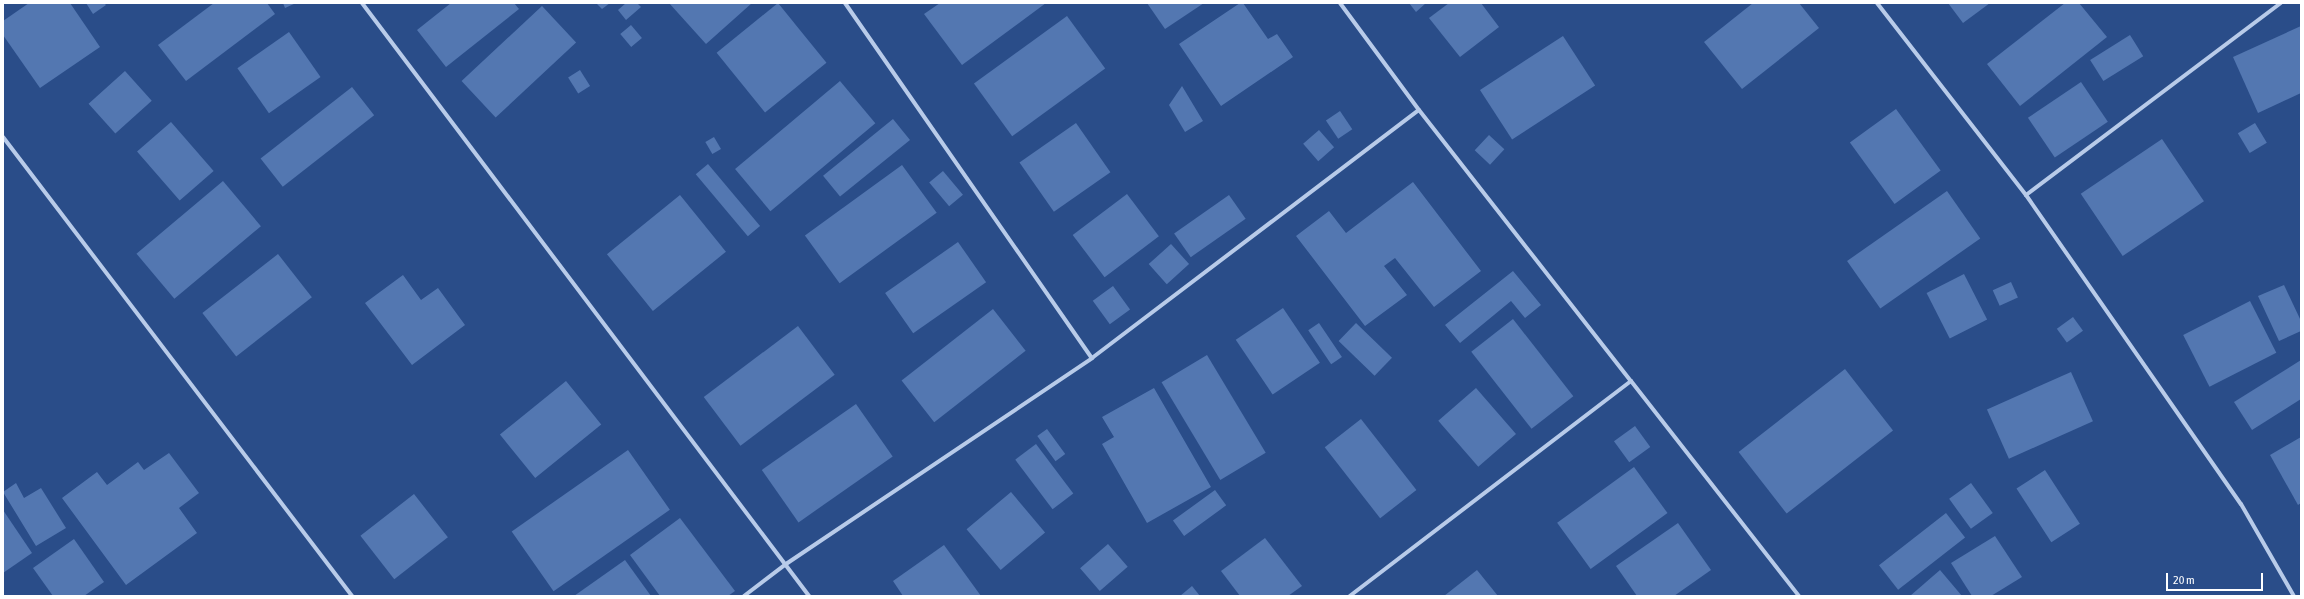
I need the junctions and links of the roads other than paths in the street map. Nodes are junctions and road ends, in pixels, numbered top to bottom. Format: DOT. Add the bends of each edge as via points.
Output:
graph roads {
  1 [pos="362,3"];
  2 [pos="845,3"];
  3 [pos="1340,3"];
  4 [pos="1877,3"];
  5 [pos="2281,3"];
  6 [pos="1418,110"];
  7 [pos="3,137"];
  8 [pos="2026,195"];
  9 [pos="1092,358"];
  10 [pos="1631,381"];
  11 [pos="786,564"];
  12 [pos="352,596"];
  13 [pos="744,596"];
  14 [pos="809,596"];
  15 [pos="1350,596"];
  16 [pos="1799,596"];
  17 [pos="2294,596"];
  1 -- 11 [label="street"];
  2 -- 9 [label="street"];
  3 -- 6 [label="street"];
  4 -- 8 [label="street"];
  5 -- 8 [label="street"];
  6 -- 9 [label="street"];
  6 -- 10 [label="street"];
  7 -- 12 [label="street"];
  8 -- 17 [label="street" via="2241,504"];
  9 -- 11 [label="street"];
  10 -- 15 [label="street"];
  10 -- 16 [label="street"];
  11 -- 13 [label="street"];
  11 -- 14 [label="street"];
}
